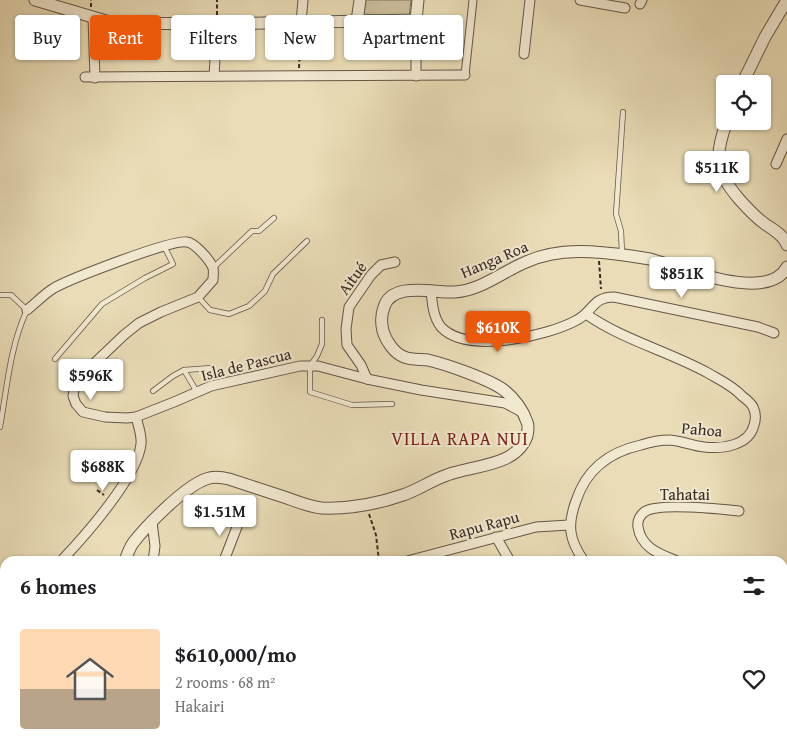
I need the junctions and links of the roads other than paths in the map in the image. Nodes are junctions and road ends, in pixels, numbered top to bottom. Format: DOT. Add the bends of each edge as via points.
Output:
graph roads {
  1 [pos="35,0"];
  2 [pos="303,0"];
  3 [pos="360,0"];
  4 [pos="418,0"];
  5 [pos="473,0"];
  6 [pos="530,0"];
  7 [pos="582,0"];
  8 [pos="787,0"];
  9 [pos="626,8"];
  10 [pos="302,15"];
  11 [pos="358,15"];
  12 [pos="416,15"];
  13 [pos="90,16"];
  14 [pos="524,54"];
  15 [pos="94,60"];
  16 [pos="215,60"];
  17 [pos="416,60"];
  18 [pos="465,75"];
  19 [pos="746,75"];
  20 [pos="214,76"];
  21 [pos="416,76"];
  22 [pos="85,77"];
  23 [pos="94,78"];
  24 [pos="623,112"];
  25 [pos="724,130"];
  26 [pos="787,139"];
  27 [pos="776,164"];
  28 [pos="274,218"];
  29 [pos="307,241"];
  30 [pos="787,244"];
  31 [pos="164,246"];
  32 [pos="622,255"];
  33 [pos="395,262"];
  34 [pos="787,267"];
  35 [pos="213,268"];
  36 [pos="431,290"];
  37 [pos="0,295"];
  38 [pos="198,297"];
  39 [pos="27,310"];
  40 [pos="586,314"];
  41 [pos="322,320"];
  42 [pos="774,333"];
  43 [pos="55,359"];
  44 [pos="310,366"];
  45 [pos="212,368"];
  46 [pos="184,370"];
  47 [pos="367,379"];
  48 [pos="154,391"];
  49 [pos="197,392"];
  50 [pos="392,404"];
  51 [pos="520,411"];
  52 [pos="136,417"];
  53 [pos="0,427"];
  54 [pos="739,511"];
  55 [pos="242,514"];
  56 [pos="152,522"];
  57 [pos="569,525"];
  58 [pos="496,536"];
  59 [pos="436,553"];
  60 [pos="65,556"];
  61 [pos="127,556"];
  62 [pos="154,556"];
  63 [pos="226,556"];
  64 [pos="425,556"];
  65 [pos="438,556"];
  66 [pos="507,556"];
  67 [pos="581,556"];
  68 [pos="666,556"];
  1 -- 13 [label="street"];
  2 -- 10 [label="street"];
  3 -- 11 [label="street"];
  4 -- 12 [label="street"];
  5 -- 18 [label="street"];
  6 -- 14 [label="street"];
  7 -- 9 [label="street"];
  8 -- 19 [label="street" via="764,37"];
  15 -- 23 [label="street"];
  16 -- 20 [label="street"];
  17 -- 21 [label="street"];
  18 -- 21 [label="street"];
  20 -- 21 [label="street"];
  20 -- 23 [label="street"];
  22 -- 23 [label="street"];
  24 -- 32 [label="lane" via="616,214"];
  25 -- 30 [label="street" via="718,150 725,184"];
  26 -- 27 [label="street"];
  28 -- 35 [label="lane" via="252,232"];
  29 -- 38 [label="lane" via="273,274 265,292 249,306 229,314 210,310"];
  31 -- 35 [label="street" via="177,242 192,244"];
  31 -- 39 [label="street" via="53,289"];
  31 -- 43 [label="lane" via="173,264 102,304"];
  32 -- 34 [label="street, Hanga Roa" via="649,259 722,280 770,281 784,273"];
  32 -- 36 [label="street, Hanga Roa" via="562,252 528,261 461,292"];
  33 -- 47 [label="street, Aitué" via="381,265 349,307 347,345"];
  35 -- 38 [label="street" via="213,280"];
  36 -- 40 [label="street" via="436,319 442,327 454,336 468,339 489,342 527,338 562,327"];
  36 -- 51 [label="street, Hanga Roa" via="400,292 384,304 381,323 393,349 404,357 429,360 503,389 517,402"];
  37 -- 39 [label="lane" via="11,295"];
  38 -- 52 [label="street, Isla de Pascua" via="139,323 82,374 75,385 73,396 84,412 105,417"];
  39 -- 53 [label="lane" via="14,349"];
  40 -- 42 [label="street" via="602,298 614,297"];
  40 -- 57 [label="street, Pahoa" via="613,331 688,362 723,381 753,406 756,419 753,432 741,442 725,447 705,447 670,440 631,447 612,455 584,481"];
  41 -- 44 [label="lane" via="322,344"];
  44 -- 47 [label="street, Isla de Pascua"];
  44 -- 49 [label="street, Isla de Pascua" via="227,381"];
  44 -- 50 [label="lane" via="310,392 352,405"];
  45 -- 46 [label="lane"];
  46 -- 48 [label="lane"];
  46 -- 49 [label="lane"];
  47 -- 51 [label="street, Isla de Pascua" via="505,403"];
  49 -- 52 [label="street, Isla de Pascua"];
  51 -- 56 [label="street, Hanga Roa" via="528,423 528,432 524,445 511,455 495,463 447,475 404,495 353,508 319,508 216,476 193,486"];
  52 -- 60 [label="street" via="141,443 133,466 102,514"];
  54 -- 68 [label="street, Tahatai" via="695,507 645,511 638,524 640,535 645,544"];
  55 -- 63 [label="street"];
  56 -- 61 [label="street, Hanga Roa" via="133,543"];
  56 -- 62 [label="street"];
  57 -- 58 [label="street, Rapu Rapu" via="536,527"];
  57 -- 67 [label="street"];
  58 -- 59 [label="street, Rapu Rapu"];
  58 -- 66 [label="street"];
  59 -- 64 [label="street, Rapu Rapu"];
  59 -- 65 [label="street"];
}
